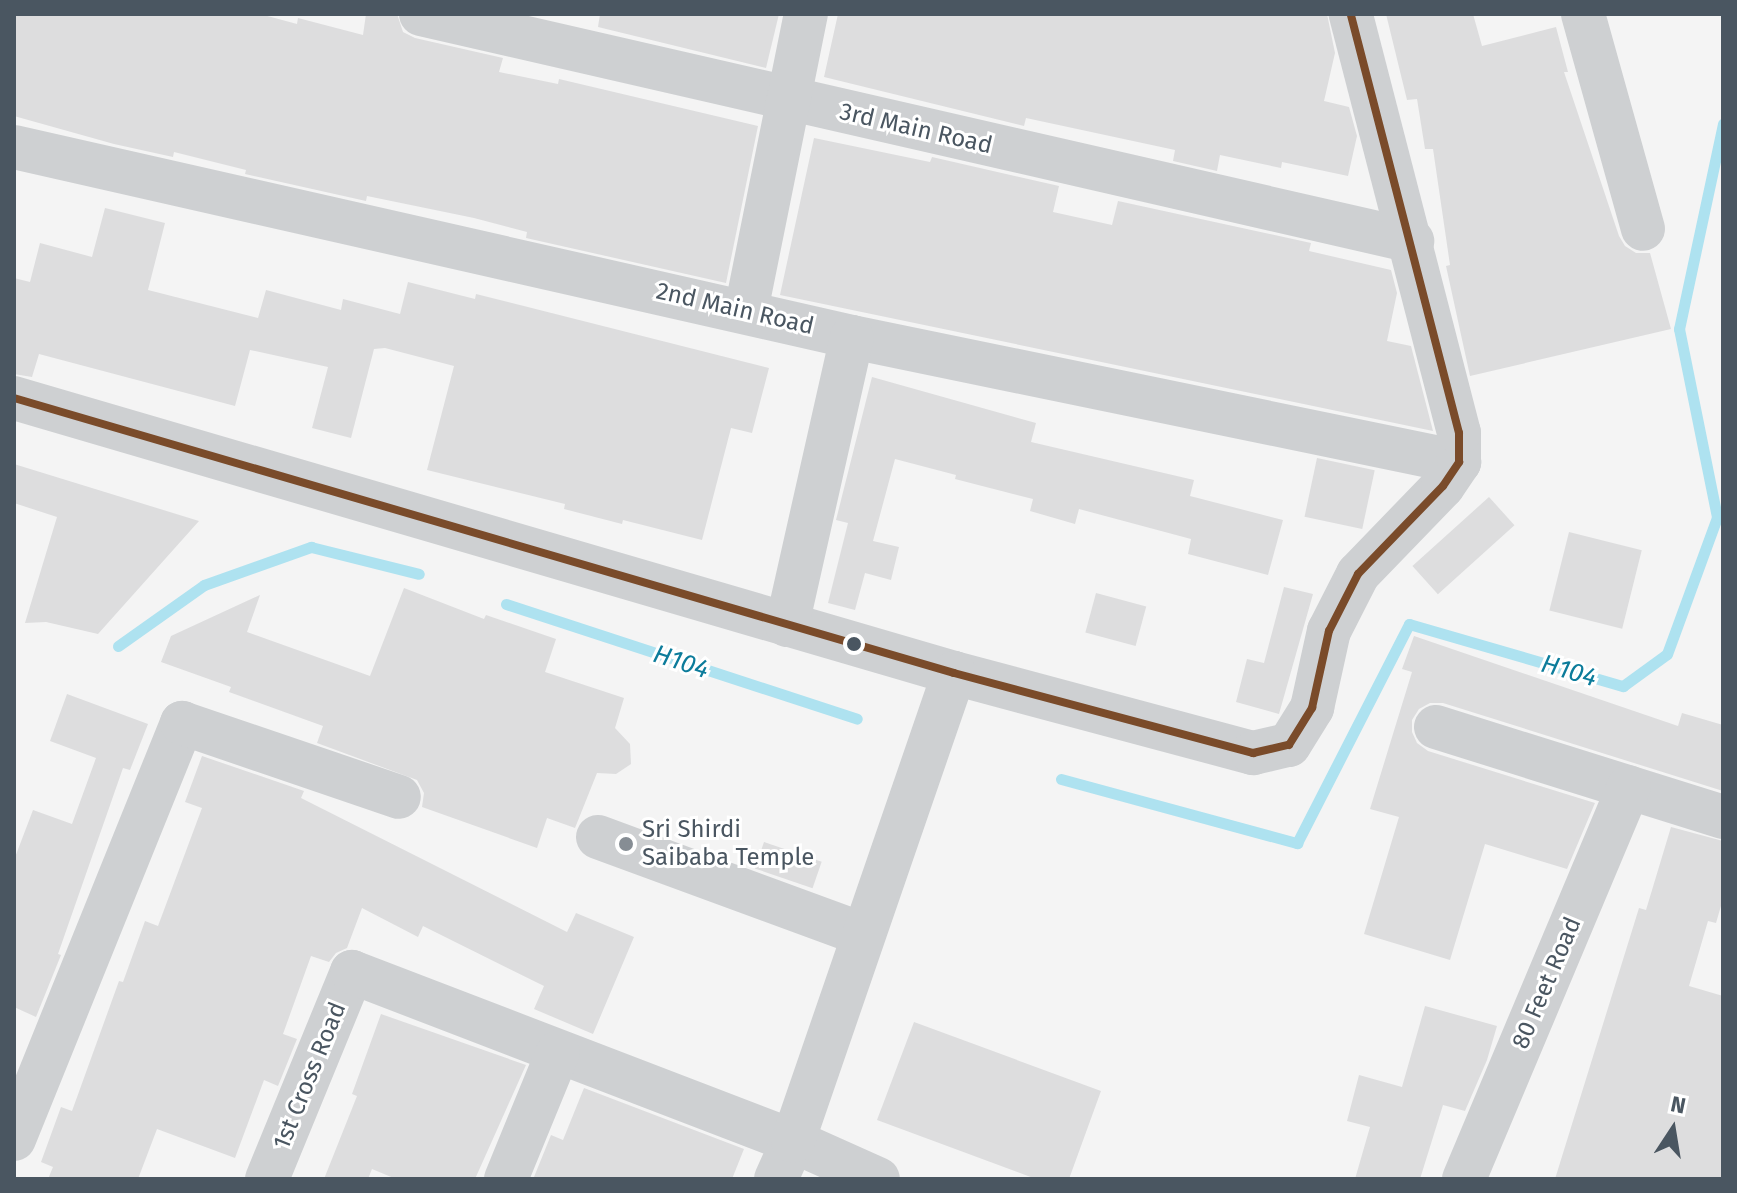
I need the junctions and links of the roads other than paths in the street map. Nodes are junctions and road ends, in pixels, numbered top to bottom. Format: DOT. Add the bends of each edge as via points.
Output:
graph roads {
  1 [pos="421,14"];
  2 [pos="806,14"];
  3 [pos="1351,14"];
  4 [pos="1583,14"];
  5 [pos="787,100"];
  6 [pos="14,147"];
  7 [pos="1643,229"];
  8 [pos="1412,241"];
  9 [pos="746,311"];
  10 [pos="852,337"];
  11 [pos="14,398"];
  12 [pos="1459,462"];
  13 [pos="787,625"];
  14 [pos="954,673"];
  15 [pos="1436,727"];
  16 [pos="1629,787"];
  17 [pos="399,797"];
  18 [pos="1723,817"];
  19 [pos="598,837"];
  20 [pos="861,934"];
  21 [pos="558,1052"];
  22 [pos="14,1139"];
  23 [pos="784,1160"];
  24 [pos="267,1179"];
  25 [pos="506,1179"];
  26 [pos="878,1179"];
  27 [pos="1464,1179"];
  1 -- 5 [label="street, 3rd Main Road"];
  2 -- 5 [label="street"];
  3 -- 8 [label="street"];
  4 -- 7 [label="street"];
  5 -- 8 [label="street, 3rd Main Road"];
  5 -- 9 [label="street"];
  6 -- 9 [label="street, 2nd Main Road"];
  8 -- 12 [label="street" via="1459,433"];
  9 -- 10 [label="street, 2nd Main Road"];
  10 -- 12 [label="street, 2nd Main Road"];
  10 -- 13 [label="street"];
  11 -- 13 [label="street"];
  12 -- 14 [label="street" via="1443,486 1358,574 1329,631 1312,708 1289,745 1253,753"];
  13 -- 14 [label="street"];
  14 -- 20 [label="street"];
  15 -- 16 [label="street"];
  16 -- 18 [label="street"];
  16 -- 27 [label="street, 80 Feet Road"];
  17 -- 22 [label="street" via="182,723"];
  19 -- 20 [label="street"];
  20 -- 23 [label="street"];
  21 -- 23 [label="street"];
  21 -- 24 [label="street, 1st Cross Road" via="352,972"];
  21 -- 25 [label="street"];
  23 -- 26 [label="street"];
}
